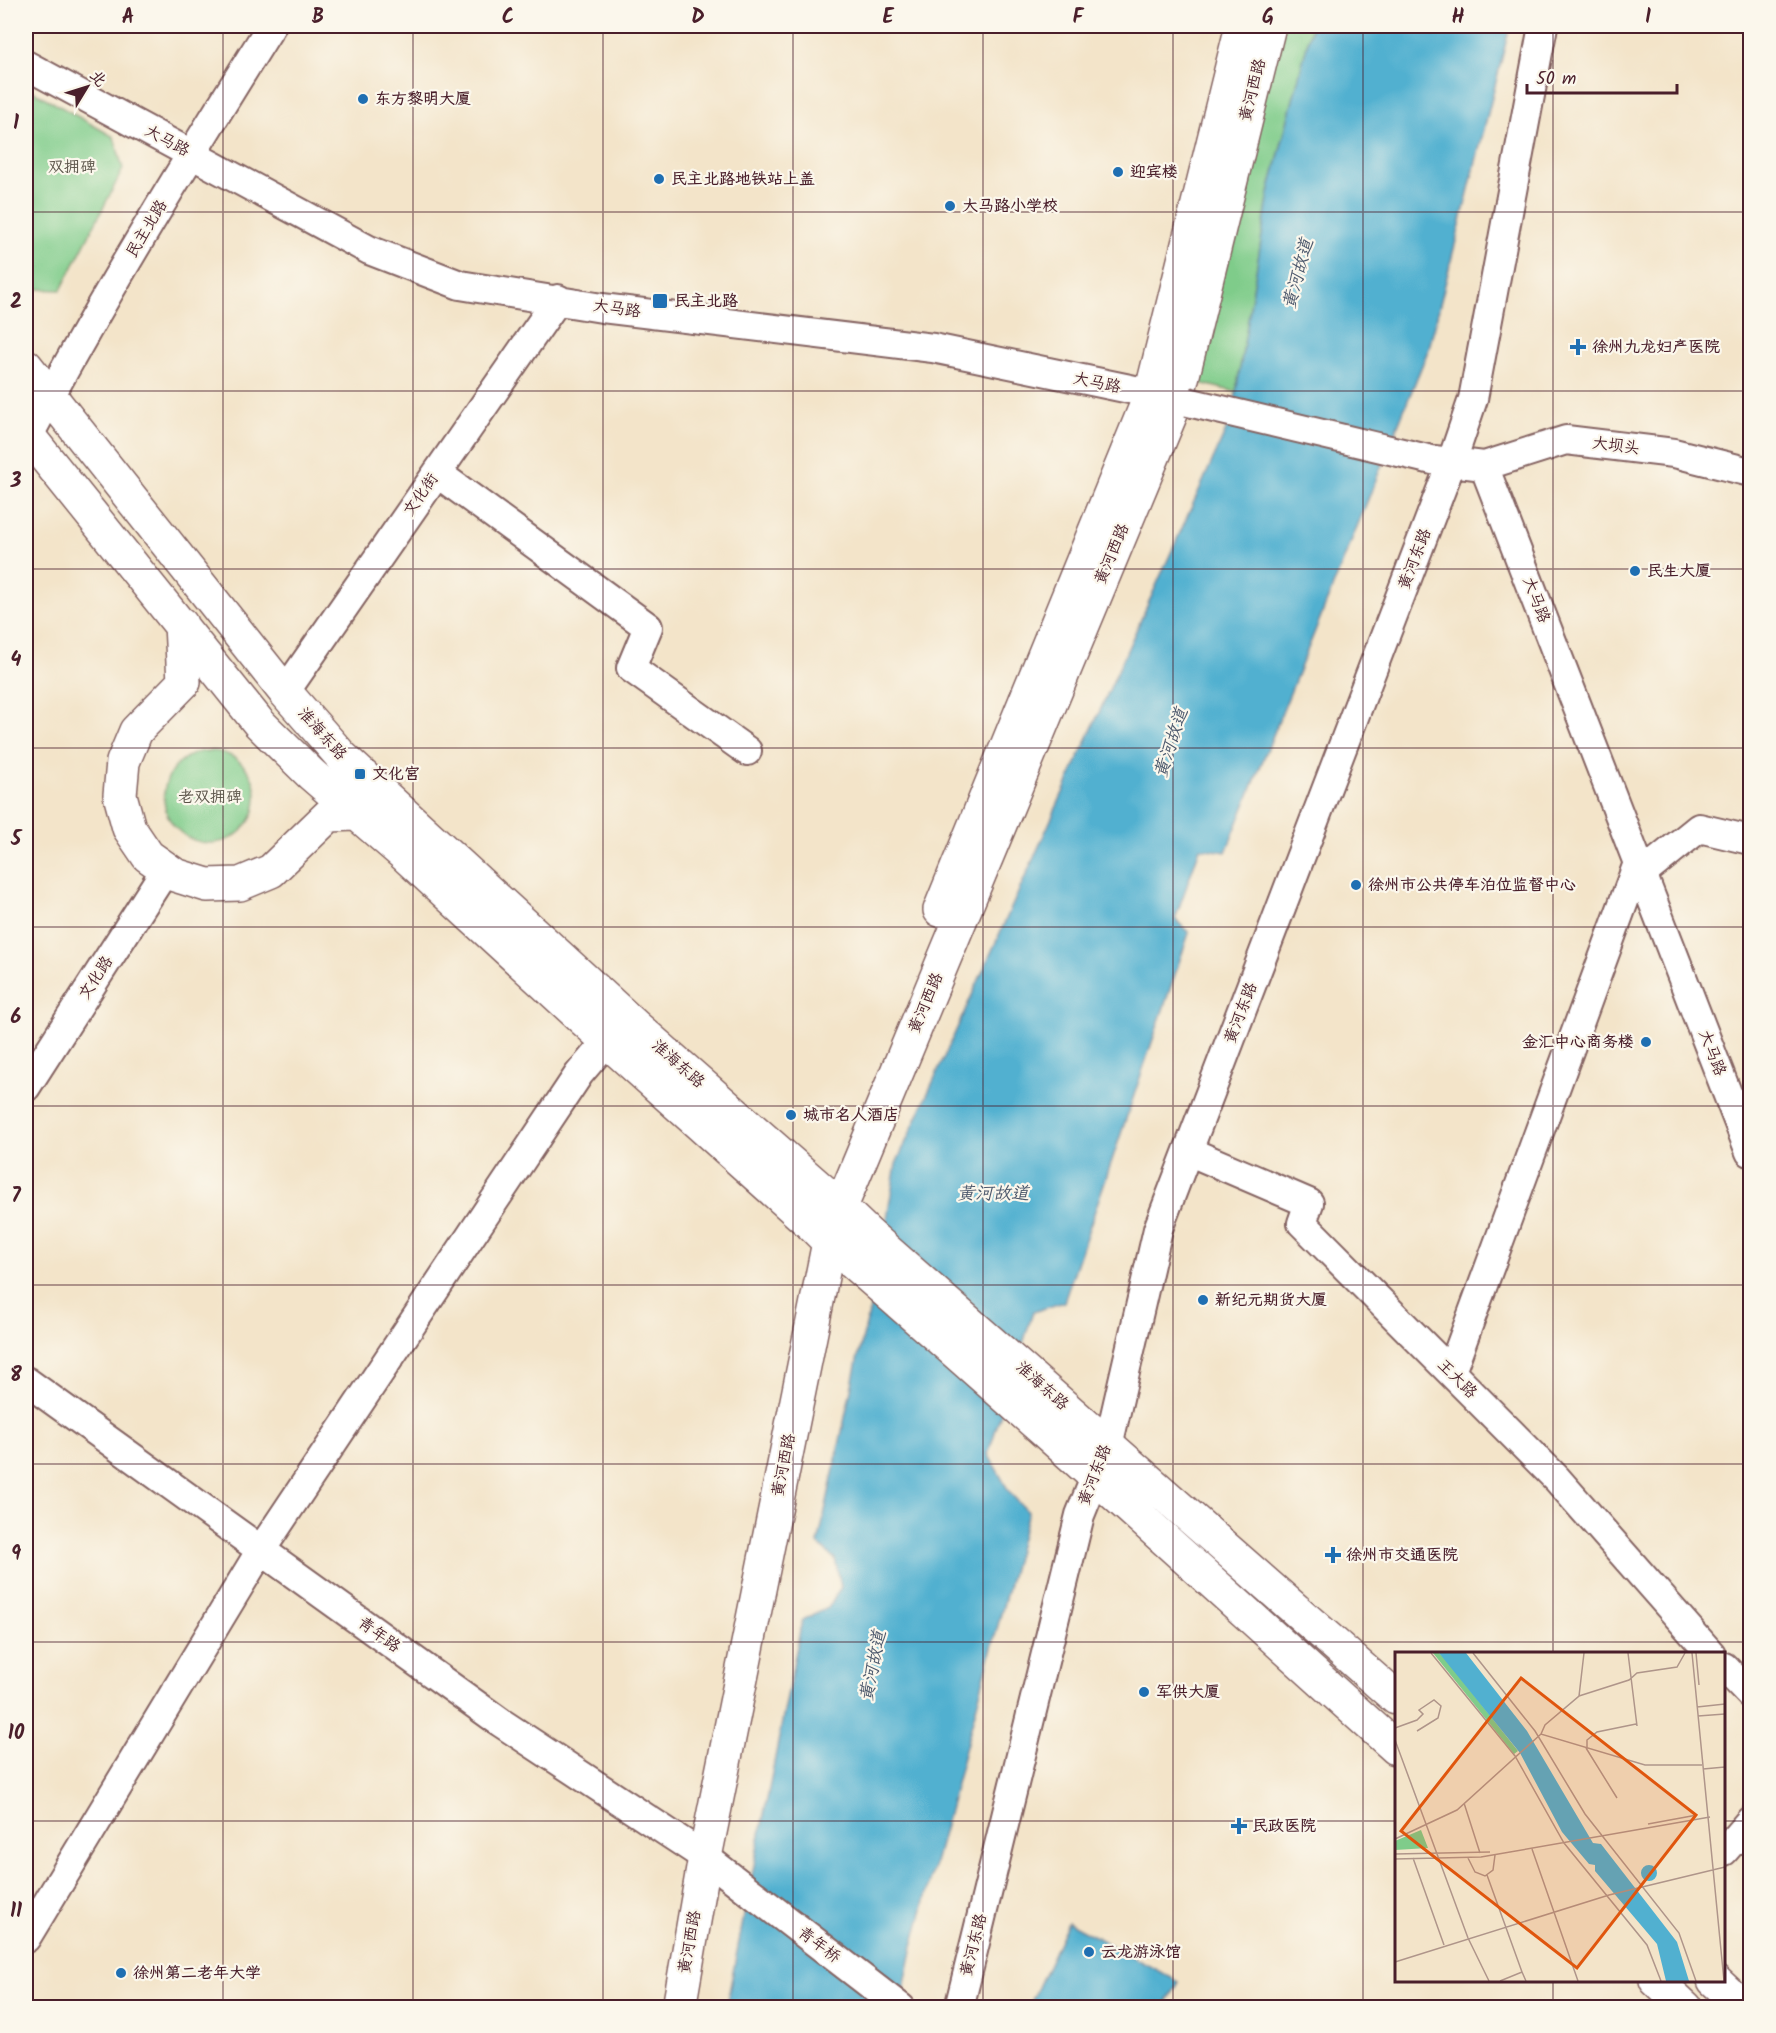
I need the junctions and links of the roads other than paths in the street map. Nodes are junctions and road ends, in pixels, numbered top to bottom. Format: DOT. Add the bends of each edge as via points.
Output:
graph roads {
  1 [pos="271,26"];
  2 [pos="1242,26"];
  3 [pos="1269,26"];
  4 [pos="1543,26"];
  5 [pos="26,65"];
  6 [pos="192,154"];
  7 [pos="558,300"];
  8 [pos="26,351"];
  9 [pos="26,366"];
  10 [pos="49,395"];
  11 [pos="1172,399"];
  12 [pos="26,437"];
  13 [pos="1442,461"];
  14 [pos="1484,466"];
  15 [pos="1750,472"];
  16 [pos="436,473"];
  17 [pos="181,624"];
  18 [pos="285,692"];
  19 [pos="747,751"];
  20 [pos="355,813"];
  21 [pos="1750,840"];
  22 [pos="1640,868"];
  23 [pos="166,869"];
  24 [pos="607,1041"];
  25 [pos="26,1087"];
  26 [pos="1188,1151"];
  27 [pos="1750,1152"];
  28 [pos="832,1201"];
  29 [pos="820,1233"];
  30 [pos="1451,1372"];
  31 [pos="26,1381"];
  32 [pos="1042,1406"];
  33 [pos="1108,1446"];
  34 [pos="1095,1478"];
  35 [pos="261,1550"];
  36 [pos="1707,1652"];
  37 [pos="1725,1672"];
  38 [pos="1750,1694"];
  39 [pos="1395,1697"];
  40 [pos="1395,1747"];
  41 [pos="1750,1821"];
  42 [pos="1725,1850"];
  43 [pos="696,1851"];
  44 [pos="736,1882"];
  45 [pos="26,1938"];
  46 [pos="1658,1982"];
  47 [pos="1716,1982"];
  48 [pos="659,2007"];
  49 [pos="679,2007"];
  50 [pos="901,2007"];
  51 [pos="959,2007"];
  52 [pos="1686,2007"];
  53 [pos="1744,2007"];
  1 -- 6 [label="street, 民主北路"];
  2 -- 11 [label="main road, 黄河西路"];
  3 -- 11 [label="main road, 黄河西路"];
  4 -- 13 [label="street, 黄河东路" via="1473,399"];
  5 -- 6 [label="street, 大马路"];
  6 -- 7 [label="street, 大马路" via="369,250 460,285"];
  6 -- 10 [label="street, 民主北路"];
  7 -- 11 [label="street, 大马路" via="933,348"];
  7 -- 16 [label="street, 文化街"];
  8 -- 10 [label="street"];
  9 -- 10 [label="main road, 淮海东路"];
  10 -- 12 [label="street, 民主北路"];
  10 -- 18 [label="main road, 淮海东路"];
  11 -- 13 [label="street, 大马路, bridge"];
  11 -- 28 [label="main road, 黄河西路"];
  12 -- 17 [label="main road, 淮海东路"];
  13 -- 14 [label="street, 大马路"];
  13 -- 26 [label="street, 黄河东路"];
  14 -- 15 [label="street, 大坝头" via="1566,440 1674,453"];
  14 -- 22 [label="street, 大马路"];
  16 -- 18 [label="street, 文化街"];
  16 -- 19 [label="street" via="648,627 630,668"];
  17 -- 20 [label="main road, 淮海东路" via="259,723"];
  17 -- 23 [label="main road" via="184,682 136,731 123,762 120,795 129,828 148,856"];
  18 -- 28 [label="main road, 淮海东路" via="342,757"];
  20 -- 23 [label="main road" via="329,815 272,871 240,884 207,885"];
  20 -- 24 [label="main road, 淮海东路"];
  21 -- 22 [label="street" via="1699,828"];
  22 -- 27 [label="street, 大马路"];
  22 -- 30 [label="street"];
  23 -- 25 [label="street, 文化路"];
  24 -- 29 [label="main road, 淮海东路"];
  24 -- 35 [label="street" via="579,1074"];
  26 -- 30 [label="street, 王大路" via="1309,1203 1302,1223"];
  26 -- 33 [label="street, 黄河东路" via="1158,1229"];
  28 -- 29 [label="main road, 黄河西路"];
  28 -- 32 [label="main road, 淮海东路"];
  29 -- 32 [label="main road, 淮海东路" via="860,1269"];
  29 -- 43 [label="main road, 黄河西路"];
  30 -- 36 [label="street, 王大路" via="1557,1479"];
  31 -- 35 [label="street, 青年路"];
  32 -- 33 [label="main road, 淮海东路"];
  32 -- 34 [label="main road, 淮海东路"];
  33 -- 34 [label="street, 黄河东路"];
  33 -- 39 [label="main road, 淮海东路"];
  34 -- 40 [label="main road, 淮海东路"];
  34 -- 51 [label="street, 黄河东路" via="1080,1515"];
  35 -- 43 [label="street, 青年路" via="500,1722"];
  35 -- 45 [label="street"];
  37 -- 38 [label="street, 王大路"];
  41 -- 42 [label="street"];
  43 -- 44 [label="street, 青年路"];
  43 -- 48 [label="main road, 黄河西路"];
  43 -- 49 [label="main road, 黄河西路"];
  44 -- 50 [label="street, 青年桥"];
  46 -- 52 [label="main road"];
  47 -- 53 [label="main road"];
}
